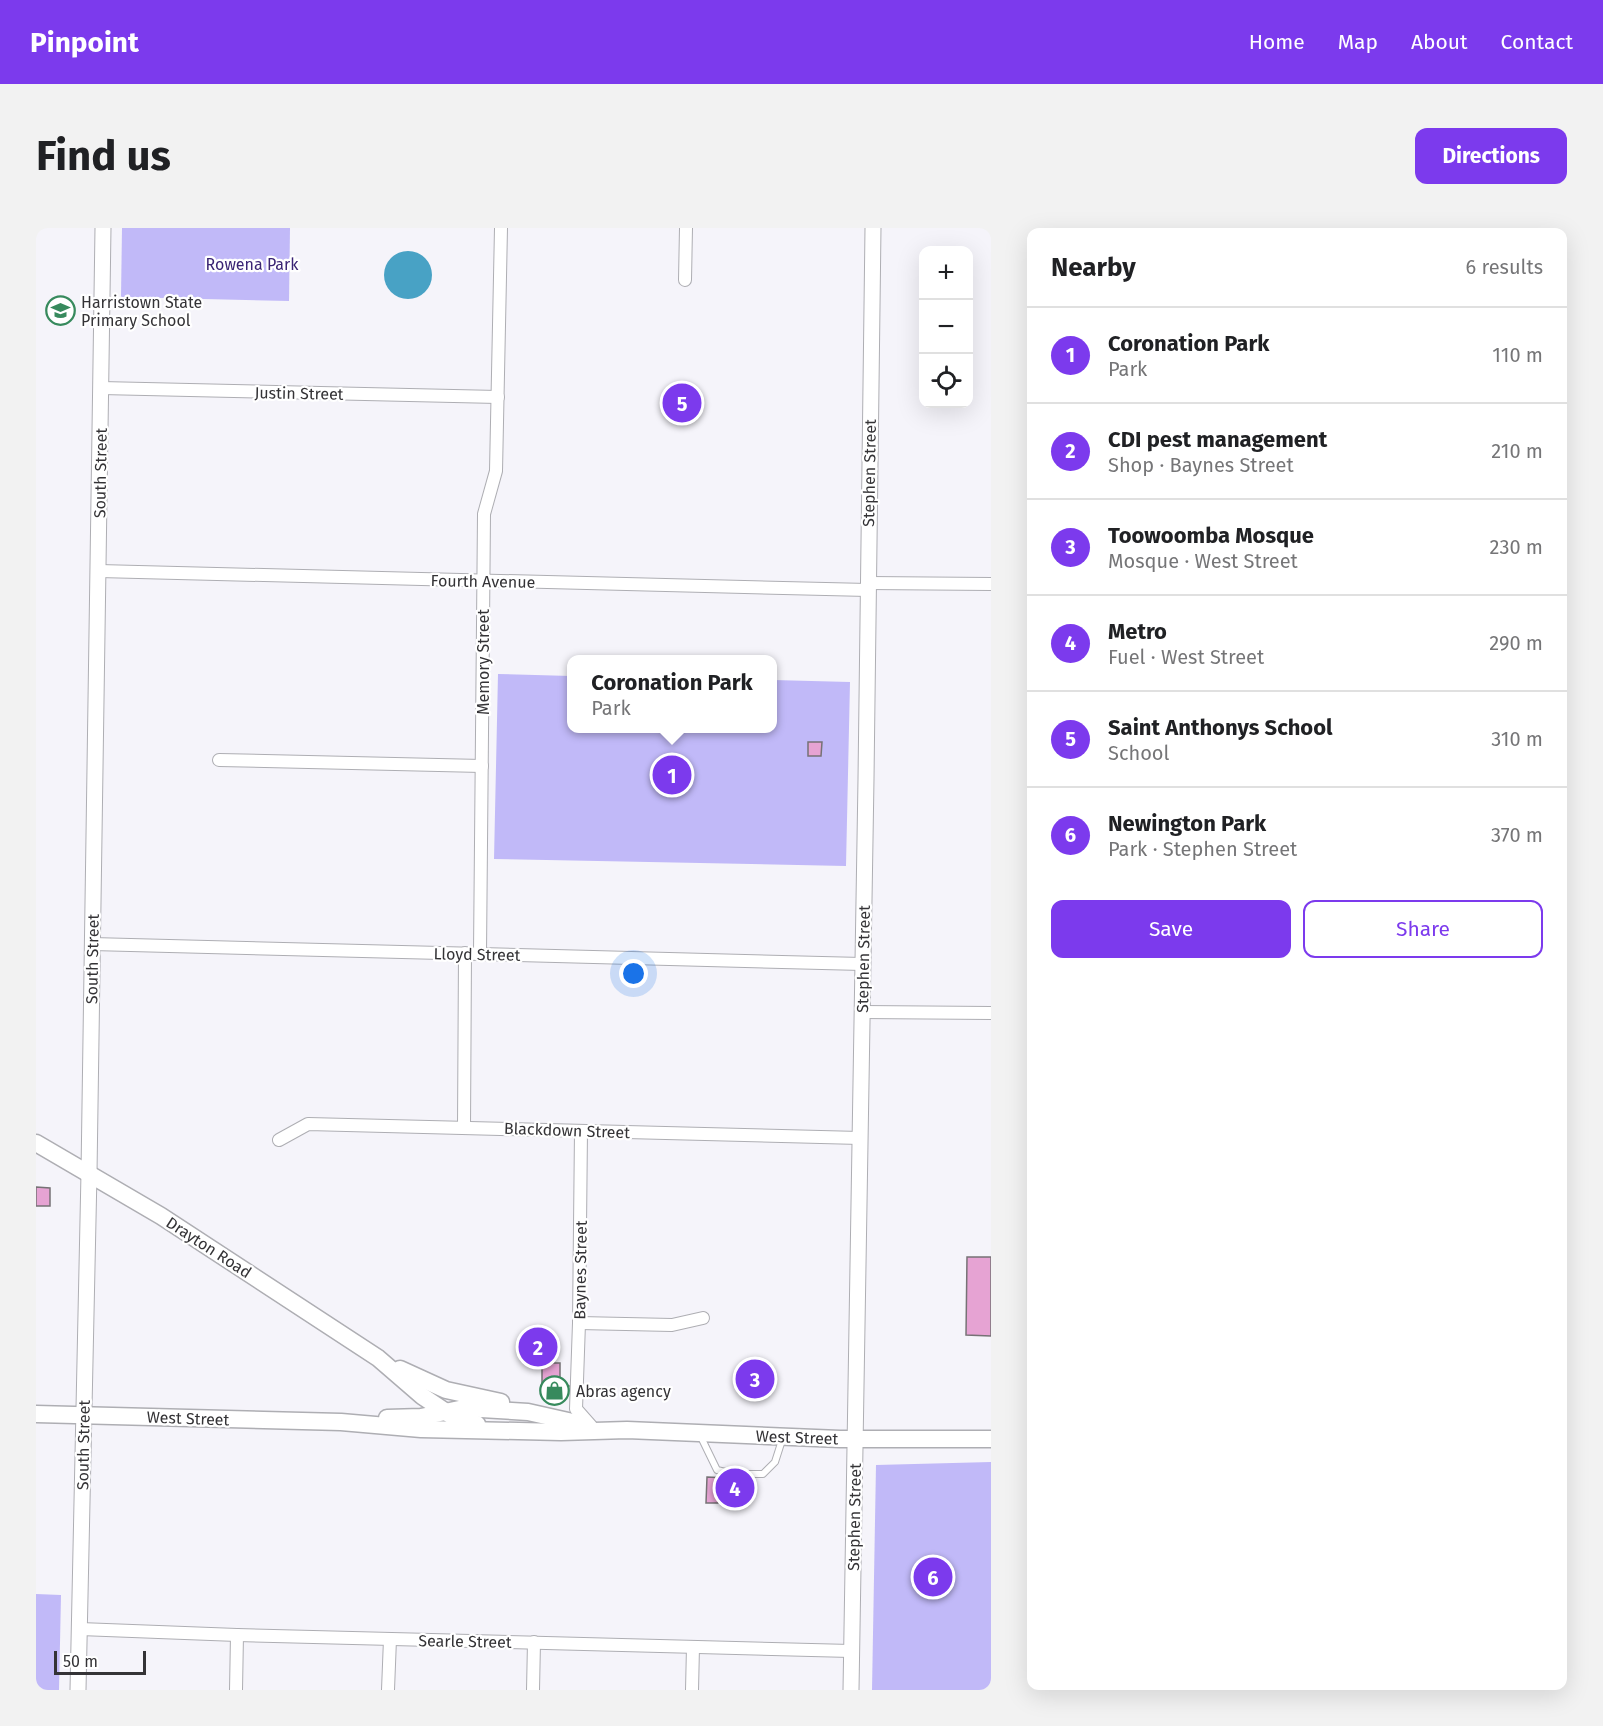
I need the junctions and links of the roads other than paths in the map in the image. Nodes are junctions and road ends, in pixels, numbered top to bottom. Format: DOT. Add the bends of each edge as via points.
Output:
graph roads {
  1 [pos="103,228"];
  2 [pos="501,228"];
  3 [pos="686,228"];
  4 [pos="873,228"];
  5 [pos="685,280"];
  6 [pos="101,388"];
  7 [pos="498,398"];
  8 [pos="99,571"];
  9 [pos="483,582"];
  10 [pos="991,584"];
  11 [pos="868,587"];
  12 [pos="219,760"];
  13 [pos="482,766"];
  14 [pos="92,944"];
  15 [pos="465,953"];
  16 [pos="480,953"];
  17 [pos="862,964"];
  18 [pos="862,1012"];
  19 [pos="991,1013"];
  20 [pos="464,1127"];
  21 [pos="581,1131"];
  22 [pos="860,1138"];
  23 [pos="279,1140"];
  24 [pos="36,1143"];
  25 [pos="90,1173"];
  26 [pos="703,1318"];
  27 [pos="579,1323"];
  28 [pos="378,1358"];
  29 [pos="576,1409"];
  30 [pos="445,1411"];
  31 [pos="528,1412"];
  32 [pos="36,1414"];
  33 [pos="83,1415"];
  34 [pos="341,1422"];
  35 [pos="557,1424"];
  36 [pos="596,1428"];
  37 [pos="699,1433"];
  38 [pos="783,1437"];
  39 [pos="855,1439"];
  40 [pos="991,1439"];
  41 [pos="80,1629"];
  42 [pos="237,1635"];
  43 [pos="390,1639"];
  44 [pos="534,1642"];
  45 [pos="693,1647"];
  46 [pos="852,1651"];
  47 [pos="78,1690"];
  48 [pos="236,1690"];
  49 [pos="388,1690"];
  50 [pos="533,1690"];
  51 [pos="692,1690"];
  52 [pos="851,1690"];
  1 -- 6 [label="street, South Street"];
  2 -- 7 [label="street, Memory Street"];
  3 -- 5 [label="street"];
  4 -- 11 [label="street, Stephen Street"];
  6 -- 7 [label="street, Justin Street"];
  6 -- 8 [label="street, South Street"];
  7 -- 9 [label="street, Memory Street" via="496,471 484,514"];
  8 -- 9 [label="street, Fourth Avenue"];
  8 -- 14 [label="street, South Street"];
  9 -- 11 [label="street, Fourth Avenue"];
  9 -- 13 [label="street, Memory Street"];
  10 -- 11 [label="street, Fourth Avenue"];
  11 -- 17 [label="street, Stephen Street"];
  12 -- 13 [label="street"];
  13 -- 16 [label="street, Memory Street"];
  14 -- 15 [label="street, Lloyd Street"];
  14 -- 25 [label="street, South Street"];
  15 -- 16 [label="street, Lloyd Street"];
  15 -- 20 [label="street"];
  16 -- 17 [label="street, Lloyd Street"];
  17 -- 18 [label="street, Stephen Street"];
  18 -- 19 [label="street"];
  18 -- 22 [label="street, Stephen Street"];
  20 -- 21 [label="street, Blackdown Street"];
  20 -- 23 [label="street, Blackdown Street" via="308,1124"];
  21 -- 22 [label="street, Blackdown Street"];
  21 -- 27 [label="street, Baynes Street"];
  22 -- 39 [label="street, Stephen Street"];
  24 -- 25 [label="main road, Drayton Road"];
  25 -- 28 [label="main road, Drayton Road"];
  25 -- 33 [label="street, South Street"];
  26 -- 27 [label="street" via="672,1325"];
  27 -- 29 [label="street, Baynes Street"];
  28 -- 30 [label="main road"];
  28 -- 31 [label="main road" via="446,1390"];
  29 -- 35 [label="street"];
  29 -- 36 [label="street"];
  30 -- 31 [label="main road" via="464,1408"];
  30 -- 34 [label="main road" via="421,1417"];
  30 -- 35 [label="main road" via="471,1424"];
  31 -- 35 [label="main road"];
  32 -- 33 [label="main road, West Street"];
  33 -- 34 [label="main road, West Street"];
  33 -- 41 [label="street, South Street"];
  34 -- 35 [label="main road" via="407,1429"];
  35 -- 36 [label="main road, West Street"];
  36 -- 37 [label="main road, West Street"];
  37 -- 38 [label="main road, West Street"];
  37 -- 38 [label="lane" via="717,1470 734,1474 763,1474 775,1462"];
  38 -- 39 [label="main road, West Street"];
  39 -- 40 [label="main road, West Street"];
  39 -- 46 [label="street, Stephen Street"];
  41 -- 42 [label="street, Searle Street"];
  41 -- 47 [label="street, South Street"];
  42 -- 43 [label="street, Searle Street"];
  42 -- 48 [label="street"];
  43 -- 44 [label="street, Searle Street"];
  43 -- 49 [label="street"];
  44 -- 45 [label="street, Searle Street"];
  44 -- 50 [label="street"];
  45 -- 46 [label="street, Searle Street"];
  45 -- 51 [label="street"];
  46 -- 52 [label="street, Stephen Street"];
}
